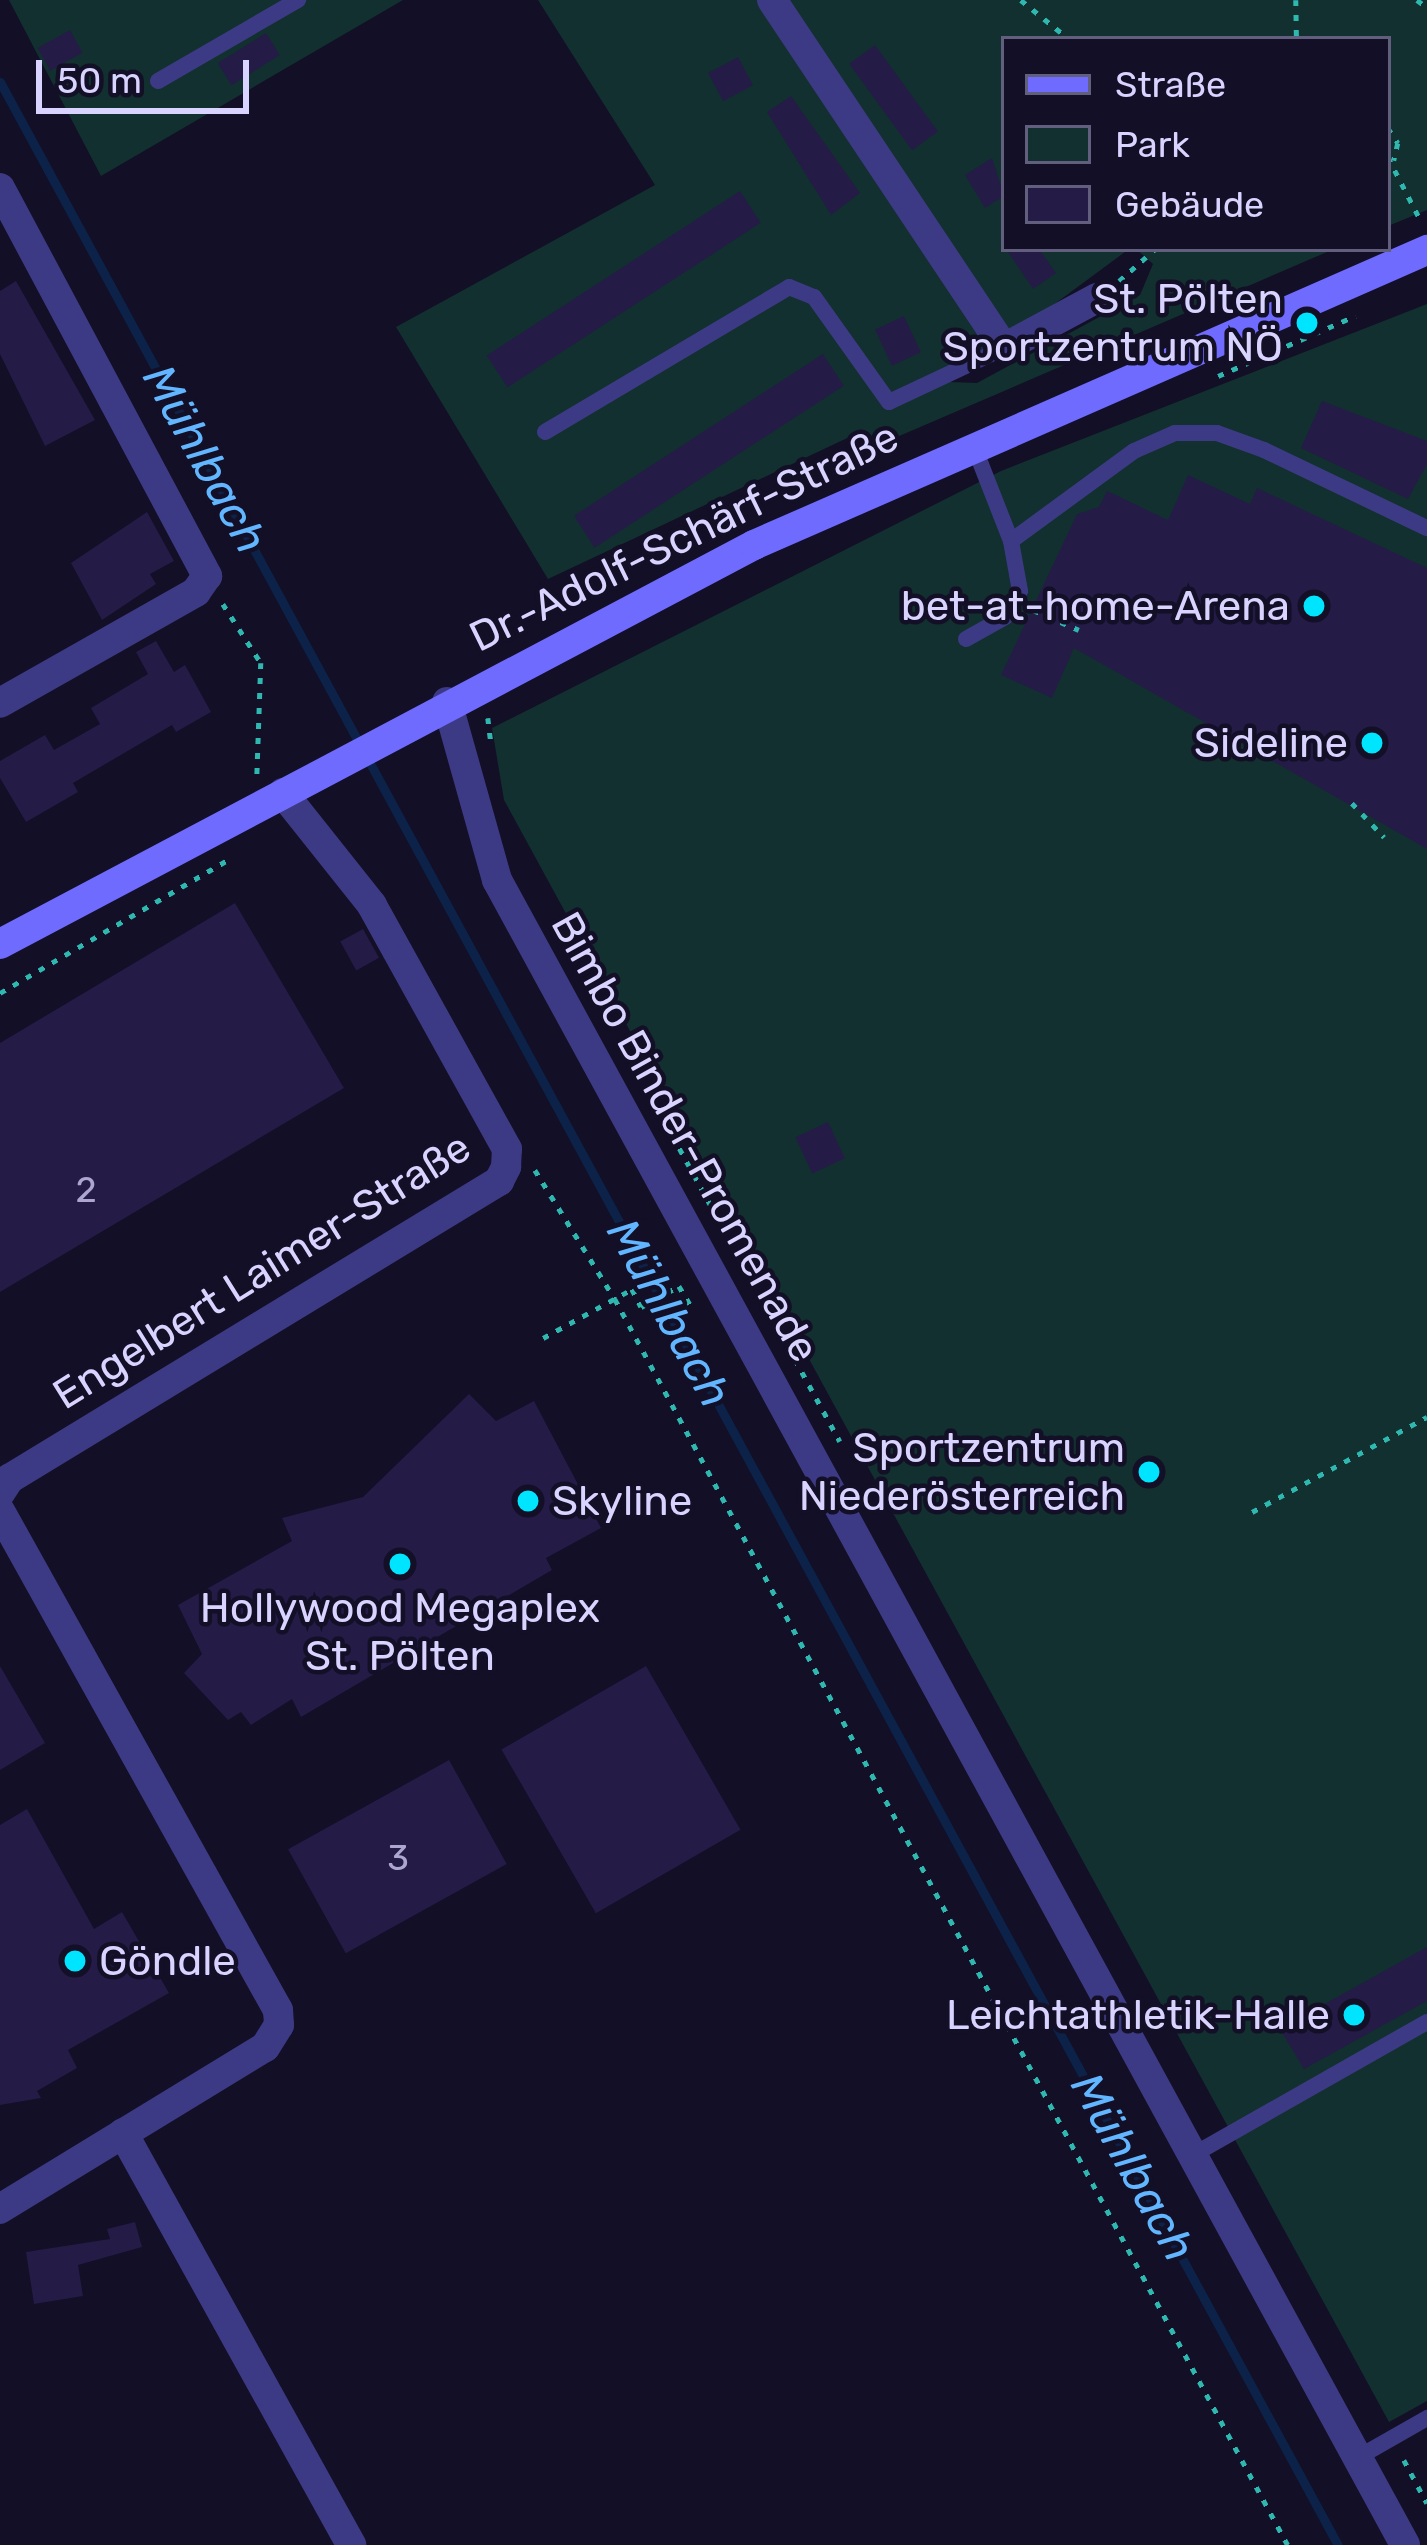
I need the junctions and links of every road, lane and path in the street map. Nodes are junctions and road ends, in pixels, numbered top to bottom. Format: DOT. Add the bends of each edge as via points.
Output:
graph roads {
  1 [pos="298,0"];
  2 [pos="772,0"];
  3 [pos="1021,0"];
  4 [pos="1296,0"];
  5 [pos="1417,0"];
  6 [pos="1427,7"];
  7 [pos="1065,36"];
  8 [pos="1297,36"];
  9 [pos="158,81"];
  10 [pos="1391,132"];
  11 [pos="1391,159"];
  12 [pos="0,188"];
  13 [pos="1427,237"];
  14 [pos="1427,250"];
  15 [pos="1151,252"];
  16 [pos="1097,298"];
  17 [pos="1004,348"];
  18 [pos="545,432"];
  19 [pos="973,443"];
  20 [pos="1427,528"];
  21 [pos="1011,542"];
  22 [pos="201,580"];
  23 [pos="1016,603"];
  24 [pos="1079,630"];
  25 [pos="966,639"];
  26 [pos="482,683"];
  27 [pos="447,702"];
  28 [pos="0,704"];
  29 [pos="491,747"];
  30 [pos="277,796"];
  31 [pos="1352,803"];
  32 [pos="1384,837"];
  33 [pos="238,854"];
  34 [pos="0,944"];
  35 [pos="0,993"];
  36 [pos="653,1099"];
  37 [pos="507,1149"];
  38 [pos="615,1298"];
  39 [pos="691,1306"];
  40 [pos="543,1338"];
  41 [pos="1427,1417"];
  42 [pos="848,1457"];
  43 [pos="0,1493"];
  44 [pos="0,1511"];
  45 [pos="1252,1512"];
  46 [pos="1427,2022"];
  47 [pos="123,2133"];
  48 [pos="1191,2156"];
  49 [pos="0,2209"];
  50 [pos="1427,2417"];
  51 [pos="1399,2450"];
  52 [pos="1357,2458"];
  53 [pos="1427,2503"];
  54 [pos="351,2545"];
  55 [pos="1288,2545"];
  56 [pos="1405,2545"];
  1 -- 9 [label="lane"];
  2 -- 17 [label="street"];
  3 -- 7 [label="path"];
  4 -- 8 [label="path"];
  5 -- 6 [label="path"];
  10 -- 11 [label="path" via="1398,143"];
  11 -- 13 [label="path"];
  12 -- 22 [label="street"];
  14 -- 19 [label="street, Dr.-Adolf-Schärf-Straße"];
  15 -- 16 [label="path"];
  16 -- 17 [label="street"];
  17 -- 18 [label="lane" via="889,402 814,297 789,287"];
  19 -- 21 [label="lane"];
  19 -- 26 [label="street, Dr.-Adolf-Schärf-Straße"];
  20 -- 21 [label="lane" via="1264,450 1217,433 1174,433 1134,451"];
  21 -- 23 [label="lane"];
  22 -- 28 [label="street"];
  22 -- 30 [label="path" via="229,607 261,663 255,775"];
  23 -- 24 [label="path"];
  23 -- 25 [label="lane"];
  26 -- 27 [label="street, Dr.-Adolf-Schärf-Straße"];
  26 -- 29 [label="path"];
  27 -- 30 [label="street, Dr.-Adolf-Schärf-Straße"];
  27 -- 48 [label="street, Bimbo Binder-Promenade" via="497,880"];
  30 -- 34 [label="street, Dr.-Adolf-Schärf-Straße"];
  30 -- 37 [label="street, Engelbert Laimer-Straße" via="372,905"];
  31 -- 32 [label="path"];
  33 -- 35 [label="path"];
  36 -- 42 [label="path"];
  37 -- 38 [label="path" via="545,1178"];
  37 -- 43 [label="street, Engelbert Laimer-Straße" via="499,1181 9,1479"];
  38 -- 39 [label="path" via="632,1289 641,1307 679,1286"];
  38 -- 40 [label="path"];
  38 -- 55 [label="path"];
  41 -- 45 [label="path"];
  44 -- 47 [label="street" via="278,2010 265,2047"];
  46 -- 48 [label="lane"];
  47 -- 49 [label="street"];
  47 -- 54 [label="street"];
  48 -- 52 [label="street, Bimbo Binder-Promenade"];
  50 -- 52 [label="lane"];
  51 -- 53 [label="path"];
  52 -- 56 [label="street, Bimbo Binder-Promenade"];
}
